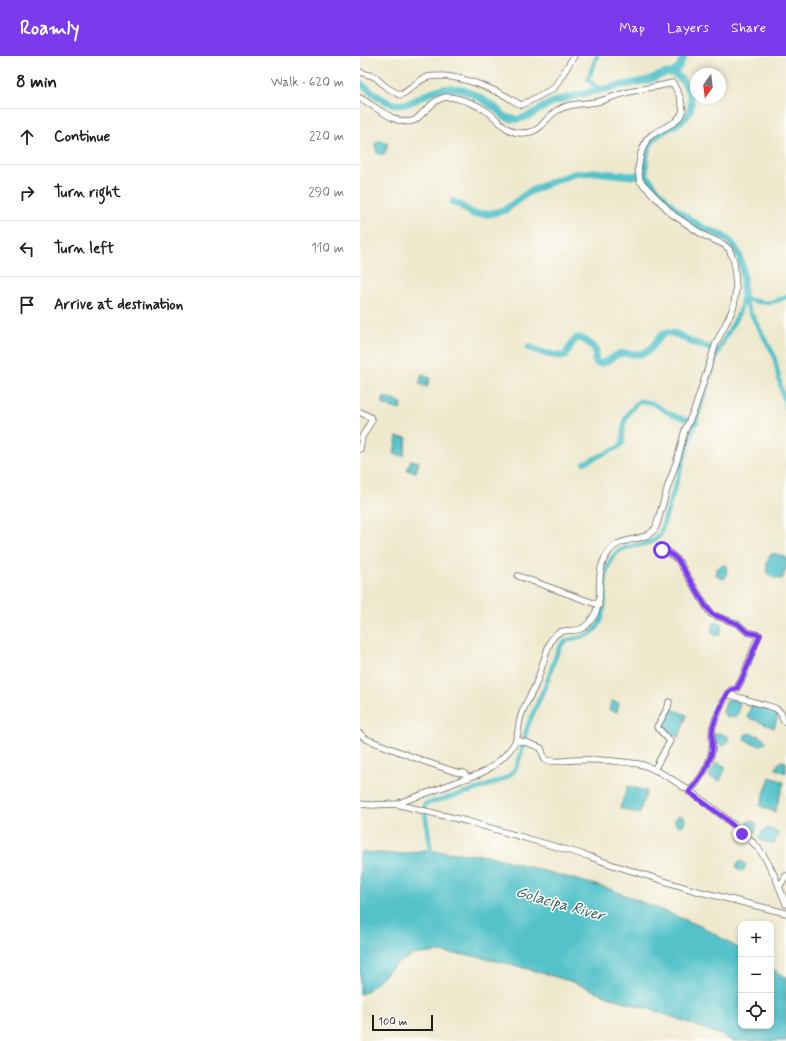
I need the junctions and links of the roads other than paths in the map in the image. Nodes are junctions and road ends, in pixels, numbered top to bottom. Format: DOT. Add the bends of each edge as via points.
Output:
graph roads {
  1 [pos="574,56"];
  2 [pos="360,72"];
  3 [pos="360,98"];
  4 [pos="360,412"];
  5 [pos="360,449"];
  6 [pos="662,550"];
  7 [pos="518,576"];
  8 [pos="598,605"];
  9 [pos="727,694"];
  10 [pos="669,702"];
  11 [pos="786,722"];
  12 [pos="360,734"];
  13 [pos="516,740"];
  14 [pos="654,770"];
  15 [pos="468,778"];
  16 [pos="689,792"];
  17 [pos="360,804"];
  18 [pos="396,804"];
  19 [pos="786,876"];
  20 [pos="779,887"];
  21 [pos="786,904"];
  22 [pos="786,913"];
  1 -- 2 [label="street" via="554,88 522,105 484,86 441,76 421,80 400,95 375,78"];
  3 -- 8 [label="street" via="388,116 406,121 413,121 438,99 456,99 482,108 508,129 519,133 531,133 566,106 596,102 673,83 676,86 683,110 675,122 647,139 638,170 640,181 672,214 729,249 735,269 736,297 716,342 699,397 685,430 656,527 648,536 617,543 608,553 599,572"];
  4 -- 5 [label="street" via="372,420 362,437"];
  6 -- 9 [label="street" via="678,560 712,614 738,624 747,632 760,635 737,688"];
  7 -- 8 [label="street"];
  8 -- 13 [label="street" via="584,627 558,633 550,642 522,713"];
  9 -- 11 [label="street" via="775,708"];
  9 -- 16 [label="street" via="713,726 709,762"];
  10 -- 14 [label="street" via="657,727 670,740"];
  12 -- 15 [label="street" via="366,739 426,762 464,773"];
  13 -- 14 [label="street" via="541,748 543,757 548,761 605,761 638,764"];
  13 -- 15 [label="street" via="487,770"];
  14 -- 16 [label="street"];
  15 -- 18 [label="street"];
  16 -- 20 [label="street" via="725,818 760,851"];
  17 -- 18 [label="street"];
  18 -- 22 [label="street" via="588,856 694,890"];
  19 -- 20 [label="street"];
  20 -- 21 [label="street"];
}
